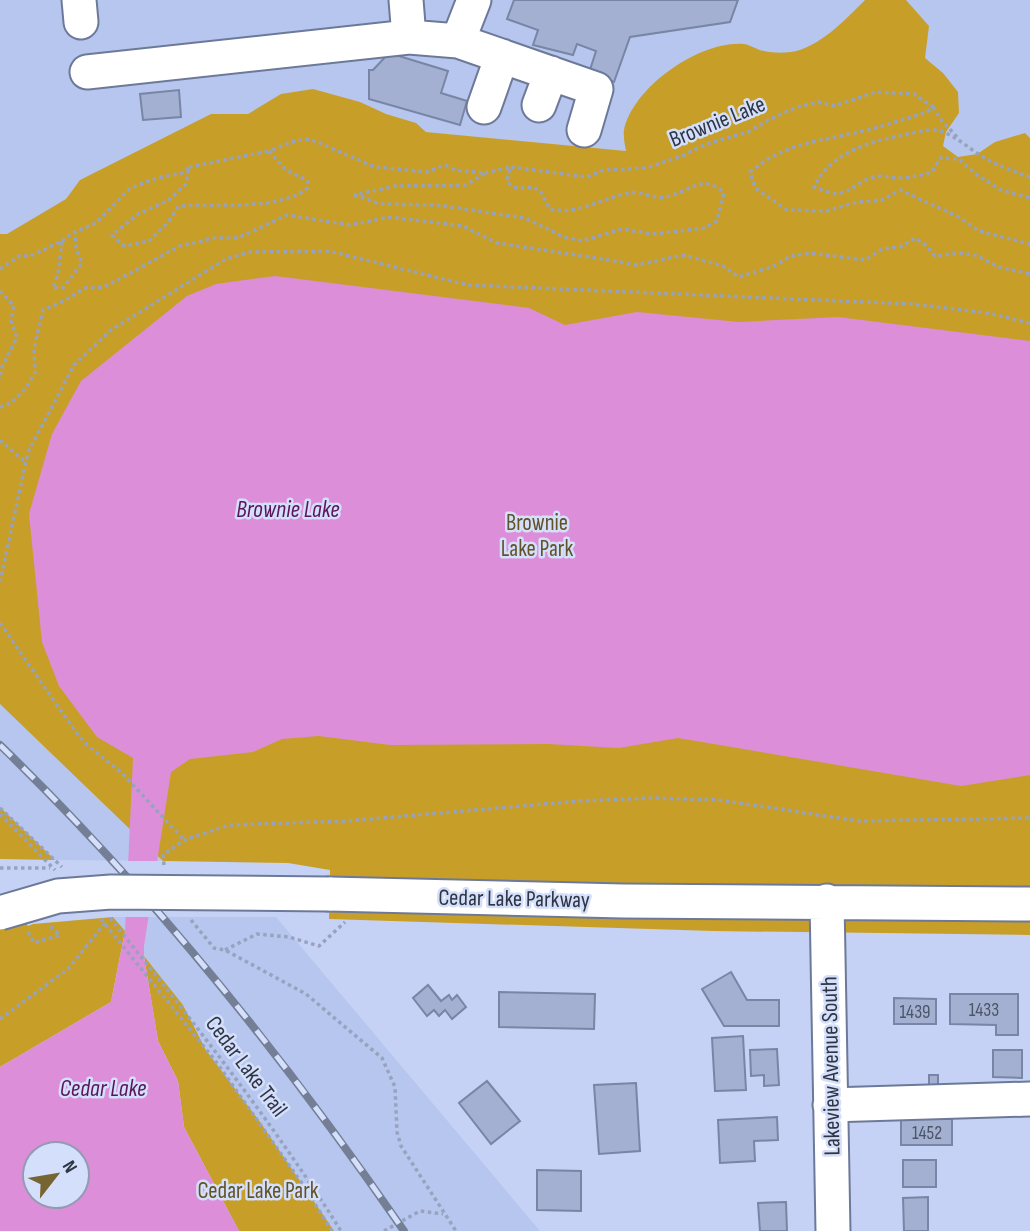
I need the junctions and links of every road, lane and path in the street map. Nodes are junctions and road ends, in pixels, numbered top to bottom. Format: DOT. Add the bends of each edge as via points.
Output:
graph roads {
  1 [pos="406,0"];
  2 [pos="474,0"];
  3 [pos="409,37"];
  4 [pos="458,41"];
  5 [pos="502,56"];
  6 [pos="87,72"];
  7 [pos="551,74"];
  8 [pos="539,105"];
  9 [pos="484,107"];
  10 [pos="933,107"];
  11 [pos="584,130"];
  12 [pos="961,141"];
  13 [pos="269,151"];
  14 [pos="189,167"];
  15 [pos="510,167"];
  16 [pos="485,173"];
  17 [pos="1030,177"];
  18 [pos="1030,198"];
  19 [pos="75,232"];
  20 [pos="62,241"];
  21 [pos="1030,244"];
  22 [pos="0,269"];
  23 [pos="1030,274"];
  24 [pos="0,291"];
  25 [pos="1030,323"];
  26 [pos="0,379"];
  27 [pos="0,407"];
  28 [pos="0,440"];
  29 [pos="26,463"];
  30 [pos="0,582"];
  31 [pos="0,623"];
  32 [pos="1030,818"];
  33 [pos="184,840"];
  34 [pos="164,875"];
  35 [pos="827,901"];
  36 [pos="1030,904"];
  37 [pos="340,905"];
  38 [pos="0,913"];
  39 [pos="110,917"];
  40 [pos="189,917"];
  41 [pos="118,928"];
  42 [pos="113,933"];
  43 [pos="225,950"];
  44 [pos="0,1019"];
  45 [pos="1030,1099"];
  46 [pos="830,1105"];
  47 [pos="443,1214"];
  48 [pos="332,1231"];
  49 [pos="341,1231"];
  50 [pos="384,1231"];
  51 [pos="456,1231"];
  52 [pos="833,1231"];
  1 -- 3 [label="street"];
  2 -- 4 [label="street"];
  3 -- 4 [label="street"];
  3 -- 6 [label="street"];
  4 -- 5 [label="street"];
  5 -- 7 [label="street"];
  5 -- 9 [label="street"];
  7 -- 8 [label="street"];
  7 -- 11 [label="street" via="596,89"];
  10 -- 12 [label="path"];
  10 -- 15 [label="path, Brownie Lake" via="914,94 875,92 835,106 818,102 797,107 748,132 646,167 604,170 587,177"];
  10 -- 21 [label="path" via="878,127 787,148 750,172 755,188 787,210 826,211 882,200 900,190 959,217 979,232"];
  12 -- 17 [label="path" via="984,158"];
  12 -- 18 [label="path" via="938,130 867,143 847,152 814,187 843,194 880,176 932,172 940,158 959,159 1001,190"];
  13 -- 14 [label="path"];
  13 -- 14 [label="path" via="285,169 308,181 298,196 178,207 149,241 124,246 112,234 138,214 169,200 186,184"];
  13 -- 16 [label="path" via="310,139 375,167 427,172 445,166"];
  14 -- 19 [label="path" via="130,188 96,223"];
  15 -- 16 [label="path"];
  15 -- 16 [label="path" via="510,186 534,187 550,209 563,212 632,192 659,198 705,183 724,193 717,221 704,228 653,234 622,229 582,241 525,218 437,205 380,204 355,195 395,186 466,186"];
  19 -- 20 [label="path"];
  19 -- 20 [label="path" via="82,263 63,288 52,288"];
  20 -- 22 [label="path" via="30,256 19,256"];
  23 -- 27 [label="path" via="975,256 935,256 915,238 865,260 810,253 739,277 723,266 684,255 637,265 497,243 463,226 390,217 350,225 287,215 238,238 215,237 180,246 104,287 85,288 43,310 34,348 35,373 11,403"];
  24 -- 26 [label="path" via="14,306 11,321 17,337"];
  25 -- 29 [label="path" via="912,303 468,285 329,251 250,252 226,259 111,330 74,365"];
  28 -- 29 [label="path"];
  29 -- 30 [label="path"];
  31 -- 33 [label="path" via="75,731 122,773"];
  32 -- 33 [label="path" via="860,821 718,800 652,798 347,821 229,825"];
  33 -- 34 [label="path" via="163,855"];
  35 -- 36 [label="street, Cedar Lake Parkway"];
  35 -- 37 [label="street, Cedar Lake Parkway"];
  35 -- 46 [label="street, Lakeview Avenue South"];
  37 -- 38 [label="street, Cedar Lake Parkway, bridge" via="111,892 58,896"];
  37 -- 43 [label="path" via="319,946 257,934"];
  39 -- 44 [label="path" via="68,969"];
  40 -- 43 [label="path" via="214,948"];
  41 -- 49 [label="path, Cedar Lake Trail" via="265,1118"];
  42 -- 48 [label="path, Cedar Lake Trail" via="214,1059"];
  43 -- 47 [label="path" via="306,994 382,1058 395,1087 401,1146"];
  45 -- 46 [label="street"];
  46 -- 52 [label="street, Lakeview Avenue South"];
  47 -- 50 [label="path" via="419,1210"];
  47 -- 51 [label="path"];
}
